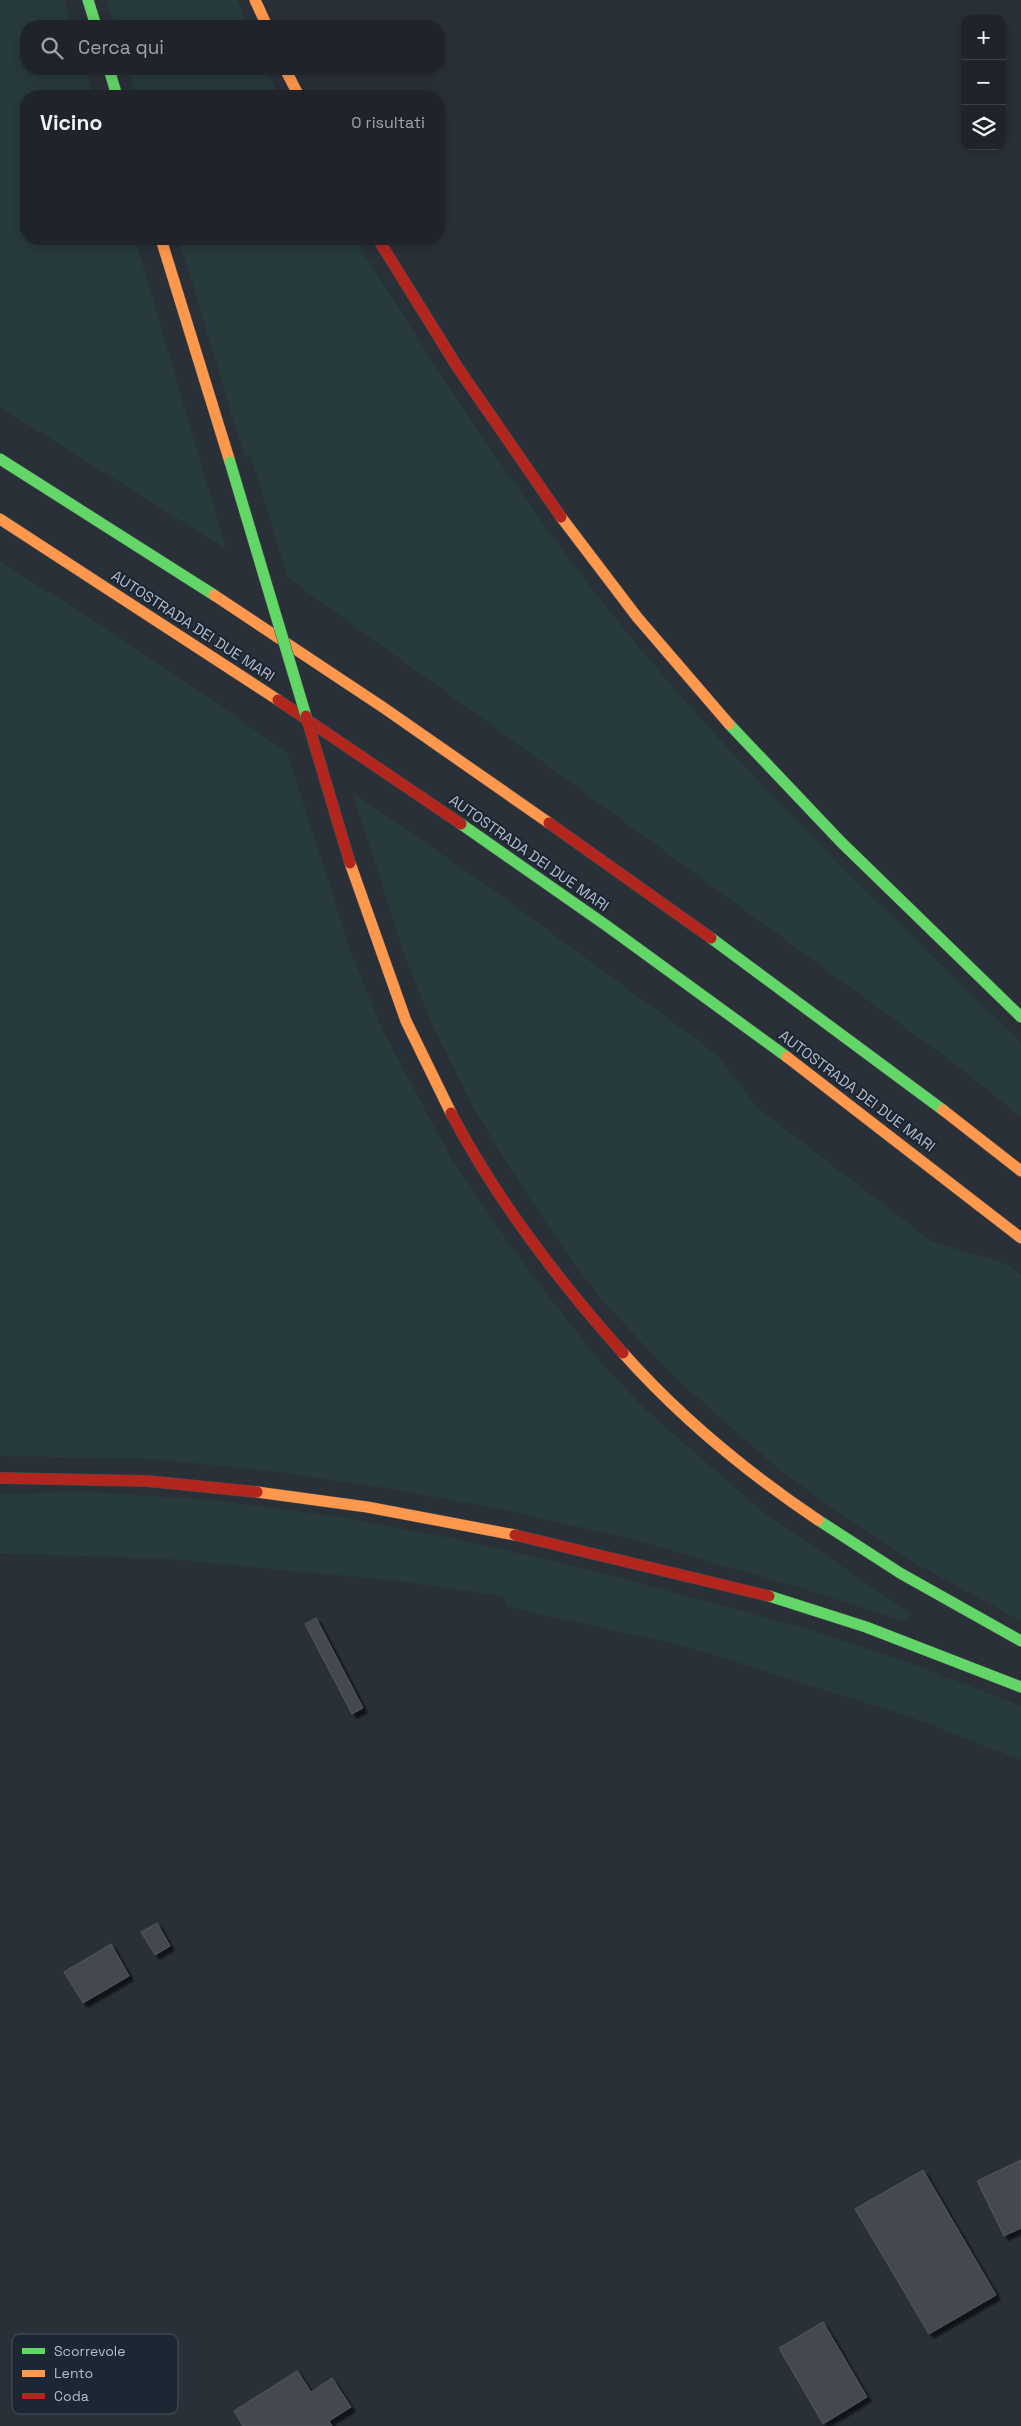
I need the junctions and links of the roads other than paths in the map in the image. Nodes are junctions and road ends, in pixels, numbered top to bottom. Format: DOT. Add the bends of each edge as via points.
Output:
graph roads {
  1 [pos="88,0"];
  2 [pos="255,0"];
  3 [pos="94,20"];
  4 [pos="264,20"];
  5 [pos="111,75"];
  6 [pos="288,75"];
  7 [pos="115,90"];
  8 [pos="296,90"];
  9 [pos="163,245"];
  10 [pos="382,245"];
  11 [pos="0,459"];
  12 [pos="0,520"];
  13 [pos="1021,1017"];
  14 [pos="1021,1171"];
  15 [pos="1021,1238"];
  16 [pos="0,1478"];
  17 [pos="1021,1641"];
  18 [pos="1021,1687"];
  1 -- 3 [label="highway"];
  2 -- 4 [label="highway"];
  5 -- 7 [label="highway"];
  6 -- 8 [label="highway"];
  9 -- 17 [label="highway, bridge" via="386,972 429,1072 511,1214 556,1276 606,1336 658,1391 726,1450 786,1498 851,1542 945,1600"];
  10 -- 13 [label="highway" via="494,423 575,536 655,637 824,826"];
  11 -- 14 [label="highway" via="291,646 517,800 739,957"];
  12 -- 15 [label="highway, AUTOSTRADA DEI DUE MARI" via="490,842 709,999 924,1160"];
  16 -- 18 [label="highway" via="183,1483 316,1498 479,1526 813,1609"];
}
